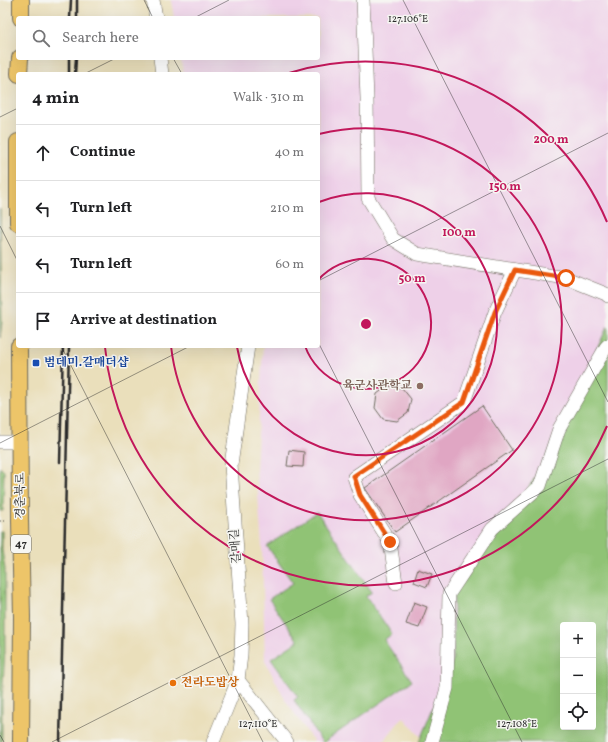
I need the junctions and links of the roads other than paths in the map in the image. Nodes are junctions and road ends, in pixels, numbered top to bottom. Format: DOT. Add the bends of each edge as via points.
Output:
graph roads {
  1 [pos="21,0"];
  2 [pos="153,0"];
  3 [pos="363,0"];
  4 [pos="20,16"];
  5 [pos="156,16"];
  6 [pos="20,60"];
  7 [pos="160,60"];
  8 [pos="19,72"];
  9 [pos="162,72"];
  10 [pos="515,270"];
  11 [pos="608,296"];
  12 [pos="608,345"];
  13 [pos="19,348"];
  14 [pos="248,348"];
  15 [pos="0,442"];
  16 [pos="20,442"];
  17 [pos="396,583"];
  18 [pos="238,680"];
  19 [pos="21,742"];
  20 [pos="213,742"];
  21 [pos="288,742"];
  22 [pos="432,742"];
  1 -- 4 [label="main road"];
  2 -- 5 [label="street"];
  3 -- 10 [label="street" via="368,198 393,239 417,254"];
  6 -- 8 [label="main road"];
  7 -- 9 [label="street"];
  10 -- 11 [label="street" via="566,278"];
  10 -- 17 [label="street" via="495,312 464,402 354,476 360,495 390,542"];
  12 -- 22 [label="street" via="559,429 540,486 492,529 449,594 447,688"];
  13 -- 16 [label="main road, 경춘북로 / 47"];
  14 -- 18 [label="street, 갈매길" via="231,465 242,624"];
  15 -- 16 [label="street"];
  16 -- 19 [label="main road, 경춘북로 / 47"];
  18 -- 20 [label="street, 갈매길"];
  18 -- 21 [label="street"];
}
